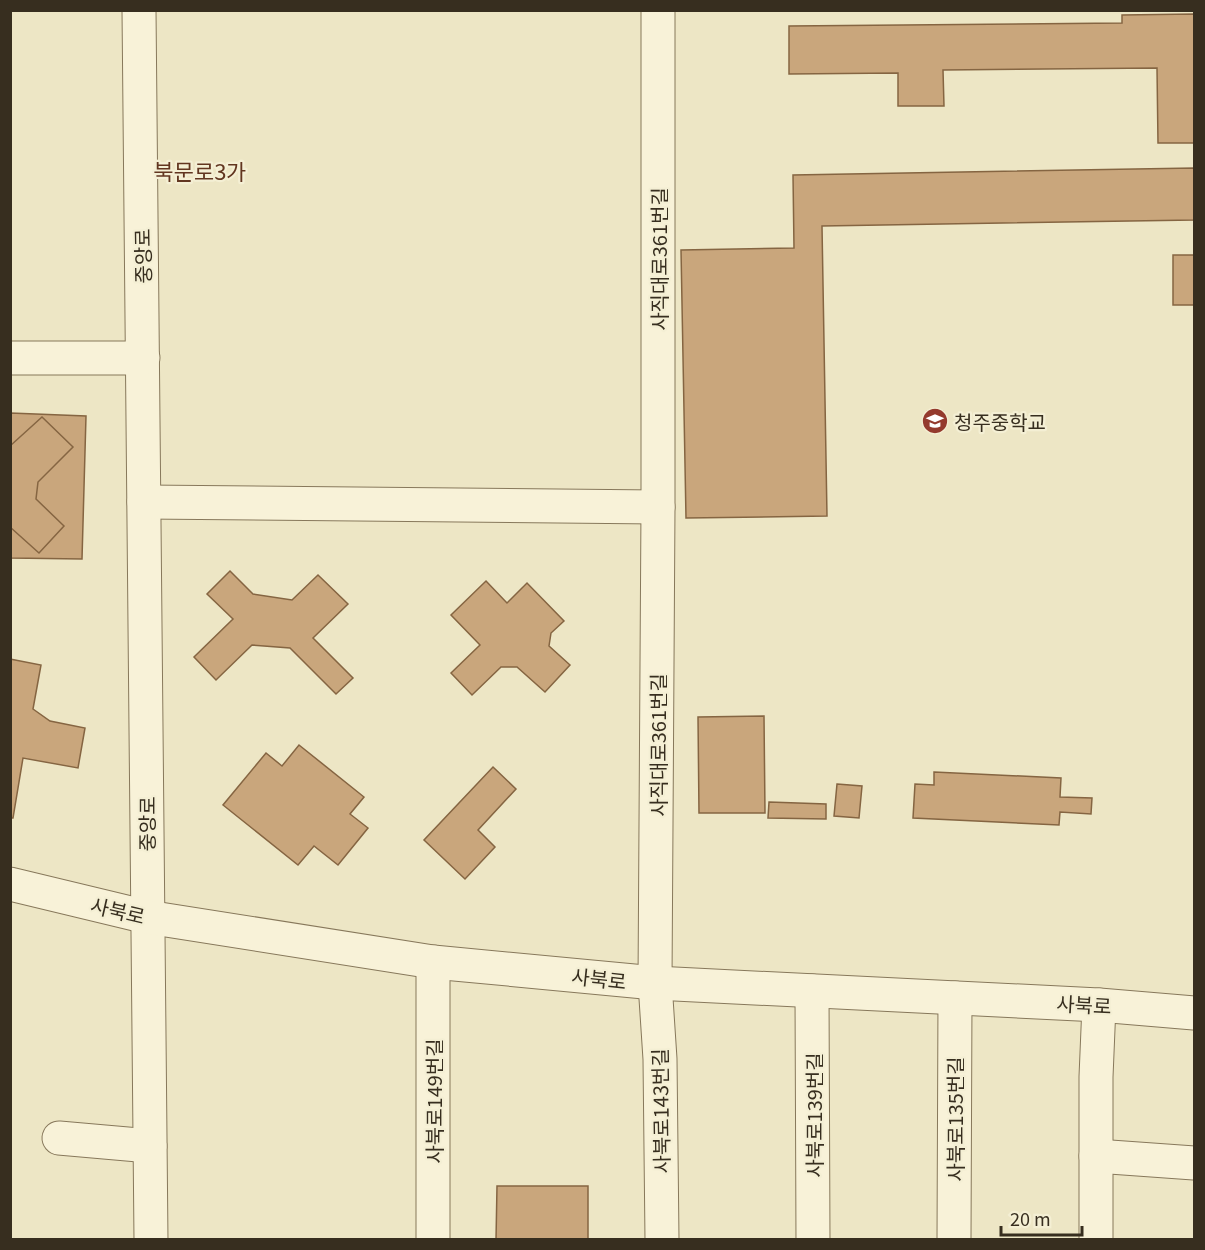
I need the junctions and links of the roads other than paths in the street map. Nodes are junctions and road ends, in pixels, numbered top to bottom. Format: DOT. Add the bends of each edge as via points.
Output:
graph roads {
  1 [pos="139,10"];
  2 [pos="658,10"];
  3 [pos="10,358"];
  4 [pos="143,358"];
  5 [pos="144,502"];
  6 [pos="658,507"];
  7 [pos="10,884"];
  8 [pos="147,917"];
  9 [pos="433,962"];
  10 [pos="655,983"];
  11 [pos="812,991"];
  12 [pos="955,998"];
  13 [pos="1099,1005"];
  14 [pos="1194,1013"];
  15 [pos="59,1138"];
  16 [pos="150,1146"];
  17 [pos="1096,1156"];
  18 [pos="1194,1163"];
  19 [pos="151,1239"];
  20 [pos="433,1239"];
  21 [pos="662,1239"];
  22 [pos="813,1239"];
  23 [pos="954,1239"];
  24 [pos="1096,1239"];
  1 -- 4 [label="street, 중앙로"];
  2 -- 6 [label="street, 사직대로361번길"];
  3 -- 4 [label="street"];
  4 -- 5 [label="street, 중앙로"];
  5 -- 6 [label="street"];
  5 -- 8 [label="street, 중앙로"];
  6 -- 10 [label="street, 사직대로361번길"];
  7 -- 8 [label="street, 사북로"];
  8 -- 9 [label="street, 사북로"];
  8 -- 16 [label="street, 중앙로"];
  9 -- 10 [label="street, 사북로"];
  9 -- 20 [label="street, 사북로149번길"];
  10 -- 11 [label="street, 사북로"];
  10 -- 21 [label="street, 사북로143번길"];
  11 -- 12 [label="street, 사북로"];
  11 -- 22 [label="street, 사북로139번길"];
  12 -- 13 [label="street, 사북로"];
  12 -- 23 [label="street, 사북로135번길"];
  13 -- 14 [label="street, 사북로"];
  13 -- 17 [label="street"];
  15 -- 16 [label="street"];
  16 -- 19 [label="street, 중앙로"];
  17 -- 18 [label="street"];
  17 -- 24 [label="street"];
}
